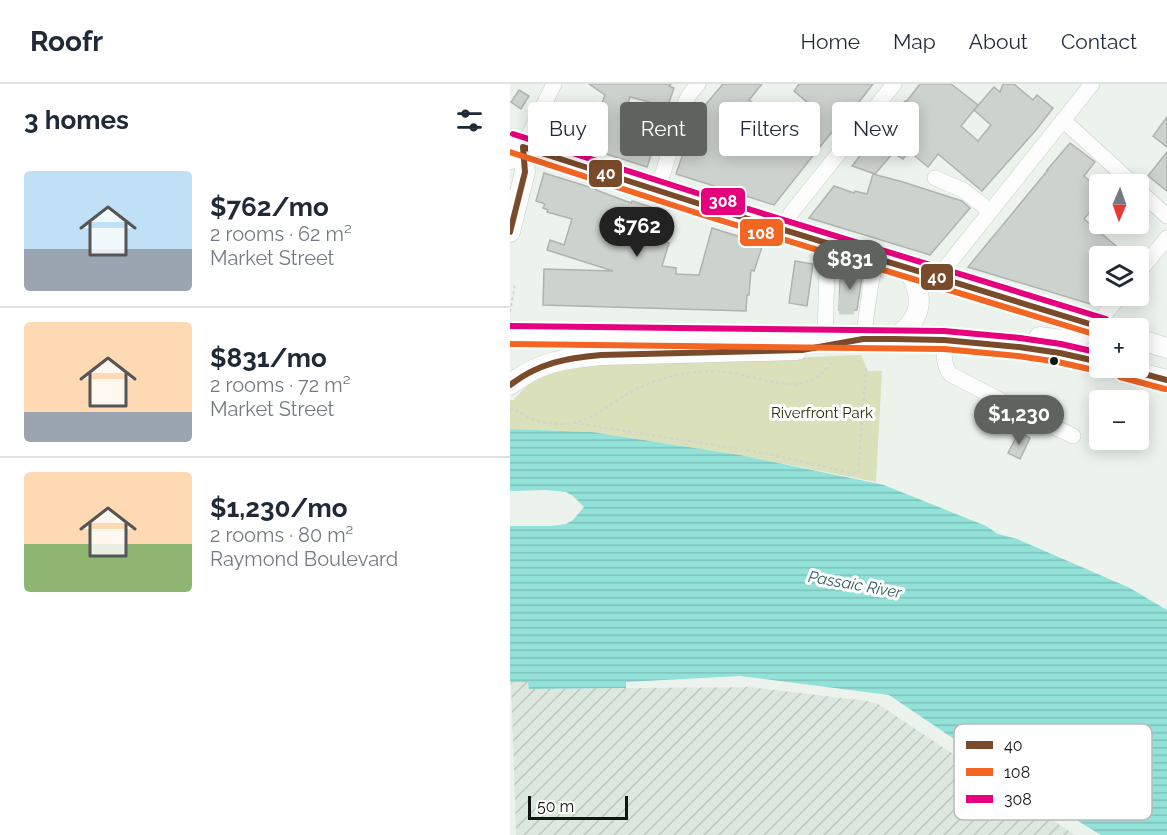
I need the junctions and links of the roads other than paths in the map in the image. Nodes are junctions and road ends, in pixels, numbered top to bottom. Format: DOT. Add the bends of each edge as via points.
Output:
graph roads {
  1 [pos="554,84"];
  2 [pos="698,84"];
  3 [pos="894,84"];
  4 [pos="1092,84"];
  5 [pos="1063,120"];
  6 [pos="516,145"];
  7 [pos="510,162"];
  8 [pos="1122,174"];
  9 [pos="935,178"];
  10 [pos="658,189"];
  11 [pos="1149,200"];
  12 [pos="990,212"];
  13 [pos="1167,216"];
  14 [pos="785,229"];
  15 [pos="510,232"];
  16 [pos="1167,238"];
  17 [pos="832,243"];
  18 [pos="877,257"];
  19 [pos="1149,260"];
  20 [pos="908,268"];
  21 [pos="938,277"];
  22 [pos="1089,324"];
  23 [pos="1089,333"];
  24 [pos="510,335"];
  25 [pos="825,338"];
  26 [pos="863,339"];
  27 [pos="894,339"];
  28 [pos="944,340"];
  29 [pos="1149,342"];
  30 [pos="1167,348"];
  31 [pos="1089,360"];
  32 [pos="1149,375"];
  33 [pos="1167,380"];
  34 [pos="513,394"];
  35 [pos="1073,436"];
  1 -- 6 [label="street"];
  2 -- 10 [label="street" via="684,105"];
  3 -- 14 [label="street" via="791,213"];
  4 -- 5 [label="street"];
  5 -- 8 [label="street"];
  5 -- 12 [label="street"];
  6 -- 7 [label="street"];
  6 -- 10 [label="main road"];
  6 -- 15 [label="main road" via="525,172"];
  9 -- 12 [label="street" via="963,190"];
  10 -- 14 [label="main road"];
  11 -- 13 [label="street"];
  12 -- 21 [label="street"];
  14 -- 17 [label="main road"];
  16 -- 19 [label="street"];
  17 -- 18 [label="main road"];
  17 -- 25 [label="street" via="827,268 833,292"];
  18 -- 20 [label="main road"];
  18 -- 26 [label="street" via="866,295"];
  20 -- 21 [label="main road"];
  20 -- 27 [label="main road" via="920,298 918,311"];
  21 -- 22 [label="main road"];
  23 -- 28 [label="main road" via="1075,340 995,332"];
  24 -- 25 [label="main road"];
  25 -- 26 [label="main road"];
  26 -- 27 [label="main road"];
  26 -- 34 [label="main road" via="801,350 571,357 525,375"];
  27 -- 28 [label="main road"];
  28 -- 31 [label="main road" via="1019,347"];
  28 -- 35 [label="street" via="944,360 950,374"];
  29 -- 30 [label="main road"];
  32 -- 33 [label="main road"];
}
